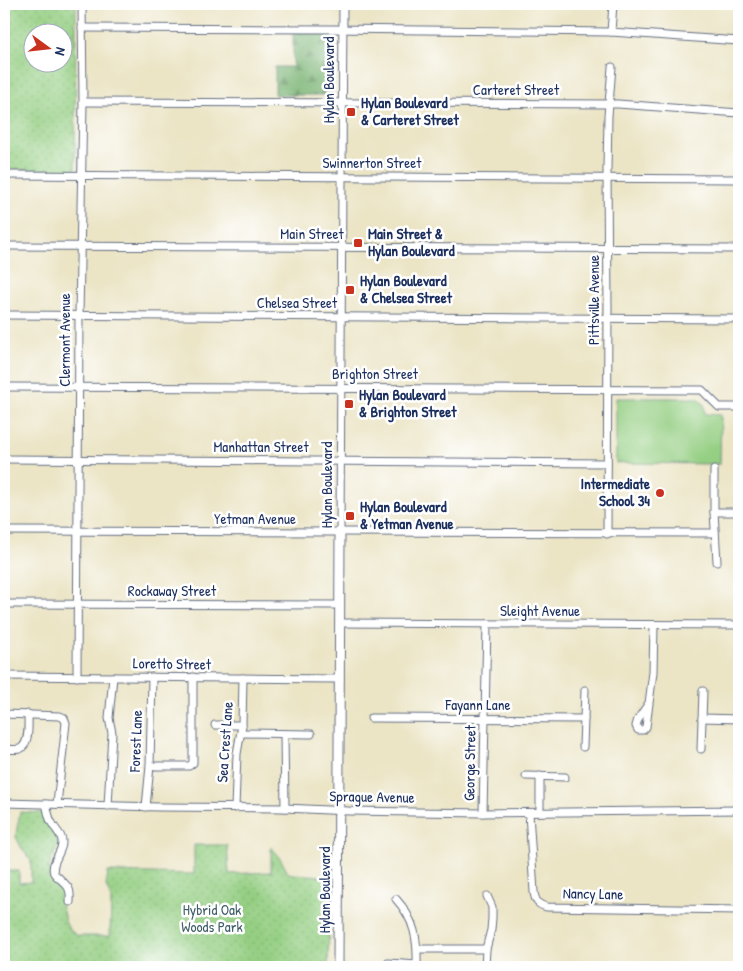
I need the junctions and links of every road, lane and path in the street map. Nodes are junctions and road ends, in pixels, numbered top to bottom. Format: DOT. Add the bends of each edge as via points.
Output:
graph roads {
  1 [pos="82,4"];
  2 [pos="343,4"];
  3 [pos="613,4"];
  4 [pos="82,28"];
  5 [pos="342,29"];
  6 [pos="611,32"];
  7 [pos="739,41"];
  8 [pos="612,67"];
  9 [pos="83,102"];
  10 [pos="342,102"];
  11 [pos="610,104"];
  12 [pos="739,113"];
  13 [pos="4,176"];
  14 [pos="81,176"];
  15 [pos="342,177"];
  16 [pos="607,178"];
  17 [pos="739,179"];
  18 [pos="4,246"];
  19 [pos="80,246"];
  20 [pos="342,248"];
  21 [pos="608,249"];
  22 [pos="739,249"];
  23 [pos="4,316"];
  24 [pos="79,316"];
  25 [pos="341,318"];
  26 [pos="608,319"];
  27 [pos="739,319"];
  28 [pos="4,386"];
  29 [pos="79,387"];
  30 [pos="341,388"];
  31 [pos="608,390"];
  32 [pos="739,407"];
  33 [pos="4,459"];
  34 [pos="78,460"];
  35 [pos="341,461"];
  36 [pos="607,463"];
  37 [pos="714,470"];
  38 [pos="714,512"];
  39 [pos="739,512"];
  40 [pos="4,532"];
  41 [pos="78,532"];
  42 [pos="340,533"];
  43 [pos="715,533"];
  44 [pos="607,534"];
  45 [pos="717,562"];
  46 [pos="4,604"];
  47 [pos="78,604"];
  48 [pos="340,605"];
  49 [pos="340,624"];
  50 [pos="487,624"];
  51 [pos="654,625"];
  52 [pos="739,625"];
  53 [pos="4,676"];
  54 [pos="77,677"];
  55 [pos="113,677"];
  56 [pos="152,677"];
  57 [pos="193,678"];
  58 [pos="243,678"];
  59 [pos="340,679"];
  60 [pos="585,690"];
  61 [pos="703,691"];
  62 [pos="649,703"];
  63 [pos="4,714"];
  64 [pos="28,714"];
  65 [pos="372,718"];
  66 [pos="485,718"];
  67 [pos="702,718"];
  68 [pos="584,719"];
  69 [pos="739,719"];
  70 [pos="215,725"];
  71 [pos="242,725"];
  72 [pos="241,733"];
  73 [pos="284,734"];
  74 [pos="311,734"];
  75 [pos="583,748"];
  76 [pos="4,749"];
  77 [pos="702,750"];
  78 [pos="150,766"];
  79 [pos="526,776"];
  80 [pos="540,776"];
  81 [pos="565,777"];
  82 [pos="4,803"];
  83 [pos="46,804"];
  84 [pos="57,804"];
  85 [pos="108,806"];
  86 [pos="146,806"];
  87 [pos="235,808"];
  88 [pos="285,808"];
  89 [pos="339,810"];
  90 [pos="739,810"];
  91 [pos="540,812"];
  92 [pos="482,813"];
  93 [pos="529,813"];
  94 [pos="487,896"];
  95 [pos="396,899"];
  96 [pos="70,902"];
  97 [pos="739,910"];
  98 [pos="418,949"];
  99 [pos="486,949"];
  100 [pos="388,963"];
  101 [pos="417,966"];
  102 [pos="338,967"];
  103 [pos="485,967"];
  1 -- 4 [label="street, Clermont Avenue"];
  2 -- 5 [label="street, Hylan Boulevard"];
  3 -- 6 [label="street"];
  4 -- 5 [label="street"];
  4 -- 9 [label="street, Clermont Avenue"];
  5 -- 6 [label="street"];
  5 -- 10 [label="street, Hylan Boulevard"];
  6 -- 7 [label="street"];
  8 -- 11 [label="street, Pittsville Avenue"];
  9 -- 10 [label="street, Carteret Street"];
  9 -- 14 [label="street, Clermont Avenue"];
  10 -- 11 [label="street, Carteret Street"];
  10 -- 15 [label="street, Hylan Boulevard"];
  11 -- 12 [label="street, Carteret Street"];
  11 -- 16 [label="street, Pittsville Avenue"];
  13 -- 14 [label="street, Swinnerton Street"];
  14 -- 15 [label="street, Swinnerton Street"];
  14 -- 19 [label="street, Clermont Avenue"];
  15 -- 16 [label="street, Swinnerton Street"];
  15 -- 20 [label="street, Hylan Boulevard"];
  16 -- 17 [label="street, Swinnerton Street"];
  16 -- 21 [label="street, Pittsville Avenue"];
  18 -- 19 [label="street, Main Street"];
  19 -- 20 [label="street, Main Street"];
  19 -- 24 [label="street, Clermont Avenue"];
  20 -- 21 [label="street, Main Street"];
  20 -- 25 [label="street, Hylan Boulevard"];
  21 -- 22 [label="street, Main Street"];
  21 -- 26 [label="street, Pittsville Avenue"];
  23 -- 24 [label="street, Chelsea Street"];
  24 -- 25 [label="street, Chelsea Street"];
  24 -- 29 [label="street, Clermont Avenue"];
  25 -- 26 [label="street, Chelsea Street"];
  25 -- 30 [label="street, Hylan Boulevard"];
  26 -- 27 [label="street, Chelsea Street"];
  26 -- 31 [label="street, Pittsville Avenue"];
  28 -- 29 [label="street, Brighton Street"];
  29 -- 30 [label="street, Brighton Street"];
  29 -- 34 [label="street, Clermont Avenue"];
  30 -- 31 [label="street, Brighton Street"];
  30 -- 35 [label="street, Hylan Boulevard"];
  31 -- 32 [label="street, Brighton Street" via="702,390 719,407"];
  31 -- 36 [label="street, Pittsville Avenue"];
  33 -- 34 [label="street, Manhattan Street"];
  34 -- 35 [label="street, Manhattan Street"];
  34 -- 41 [label="street, Clermont Avenue"];
  35 -- 36 [label="street, Manhattan Street"];
  35 -- 42 [label="street, Hylan Boulevard"];
  36 -- 44 [label="street, Pittsville Avenue"];
  37 -- 38 [label="street"];
  38 -- 39 [label="street"];
  38 -- 43 [label="street"];
  40 -- 41 [label="street, Yetman Avenue"];
  41 -- 42 [label="street, Yetman Avenue"];
  41 -- 47 [label="street, Clermont Avenue"];
  42 -- 44 [label="street, Yetman Avenue"];
  42 -- 48 [label="main road, Hylan Boulevard"];
  43 -- 44 [label="street, Yetman Avenue"];
  43 -- 45 [label="street"];
  46 -- 47 [label="street, Rockaway Street"];
  47 -- 48 [label="street, Rockaway Street"];
  47 -- 54 [label="street, Clermont Avenue"];
  48 -- 49 [label="main road, Hylan Boulevard"];
  49 -- 50 [label="street, Sleight Avenue"];
  49 -- 59 [label="main road, Hylan Boulevard"];
  50 -- 51 [label="street, Sleight Avenue"];
  50 -- 66 [label="street, George Street"];
  51 -- 52 [label="street, Sleight Avenue"];
  51 -- 62 [label="street" via="654,666"];
  53 -- 54 [label="street, Loretto Street"];
  54 -- 55 [label="street, Loretto Street"];
  55 -- 56 [label="street, Loretto Street"];
  55 -- 85 [label="street, Forest Lane"];
  56 -- 57 [label="street, Loretto Street"];
  56 -- 78 [label="street, Forest Lane"];
  57 -- 58 [label="street, Loretto Street"];
  57 -- 78 [label="street" via="192,765"];
  58 -- 59 [label="street, Loretto Street"];
  58 -- 71 [label="street, Sea Crest Lane"];
  59 -- 89 [label="main road, Hylan Boulevard"];
  60 -- 68 [label="street"];
  61 -- 67 [label="street"];
  63 -- 64 [label="street"];
  64 -- 76 [label="street" via="27,739 22,748"];
  64 -- 84 [label="street" via="60,716 65,720"];
  65 -- 66 [label="street, Fayann Lane"];
  66 -- 68 [label="street, Fayann Lane"];
  66 -- 92 [label="street, George Street"];
  67 -- 69 [label="street"];
  67 -- 77 [label="street"];
  68 -- 75 [label="street"];
  70 -- 71 [label="street"];
  71 -- 72 [label="street, Sea Crest Lane"];
  72 -- 73 [label="street"];
  72 -- 87 [label="street, Sea Crest Lane"];
  73 -- 74 [label="street"];
  73 -- 88 [label="street"];
  78 -- 86 [label="street, Forest Lane"];
  79 -- 80 [label="street"];
  80 -- 81 [label="street"];
  80 -- 91 [label="street"];
  82 -- 83 [label="street, Sprague Avenue"];
  83 -- 84 [label="street, Sprague Avenue"];
  83 -- 96 [label="street" via="51,822 62,840 54,870 69,887"];
  84 -- 85 [label="street, Sprague Avenue"];
  85 -- 86 [label="street, Sprague Avenue"];
  86 -- 87 [label="street, Sprague Avenue"];
  87 -- 88 [label="street, Sprague Avenue"];
  88 -- 89 [label="street, Sprague Avenue"];
  89 -- 92 [label="street, Sprague Avenue"];
  89 -- 102 [label="main road, Hylan Boulevard"];
  90 -- 91 [label="street, Sprague Avenue"];
  91 -- 93 [label="street, Sprague Avenue"];
  92 -- 93 [label="street, Sprague Avenue"];
  93 -- 97 [label="street, Nancy Lane" via="534,892 541,905"];
  94 -- 99 [label="street" via="492,918"];
  95 -- 98 [label="street" via="411,920"];
  98 -- 99 [label="street"];
  98 -- 101 [label="street"];
  99 -- 103 [label="street"];
  100 -- 101 [label="street"];
}
